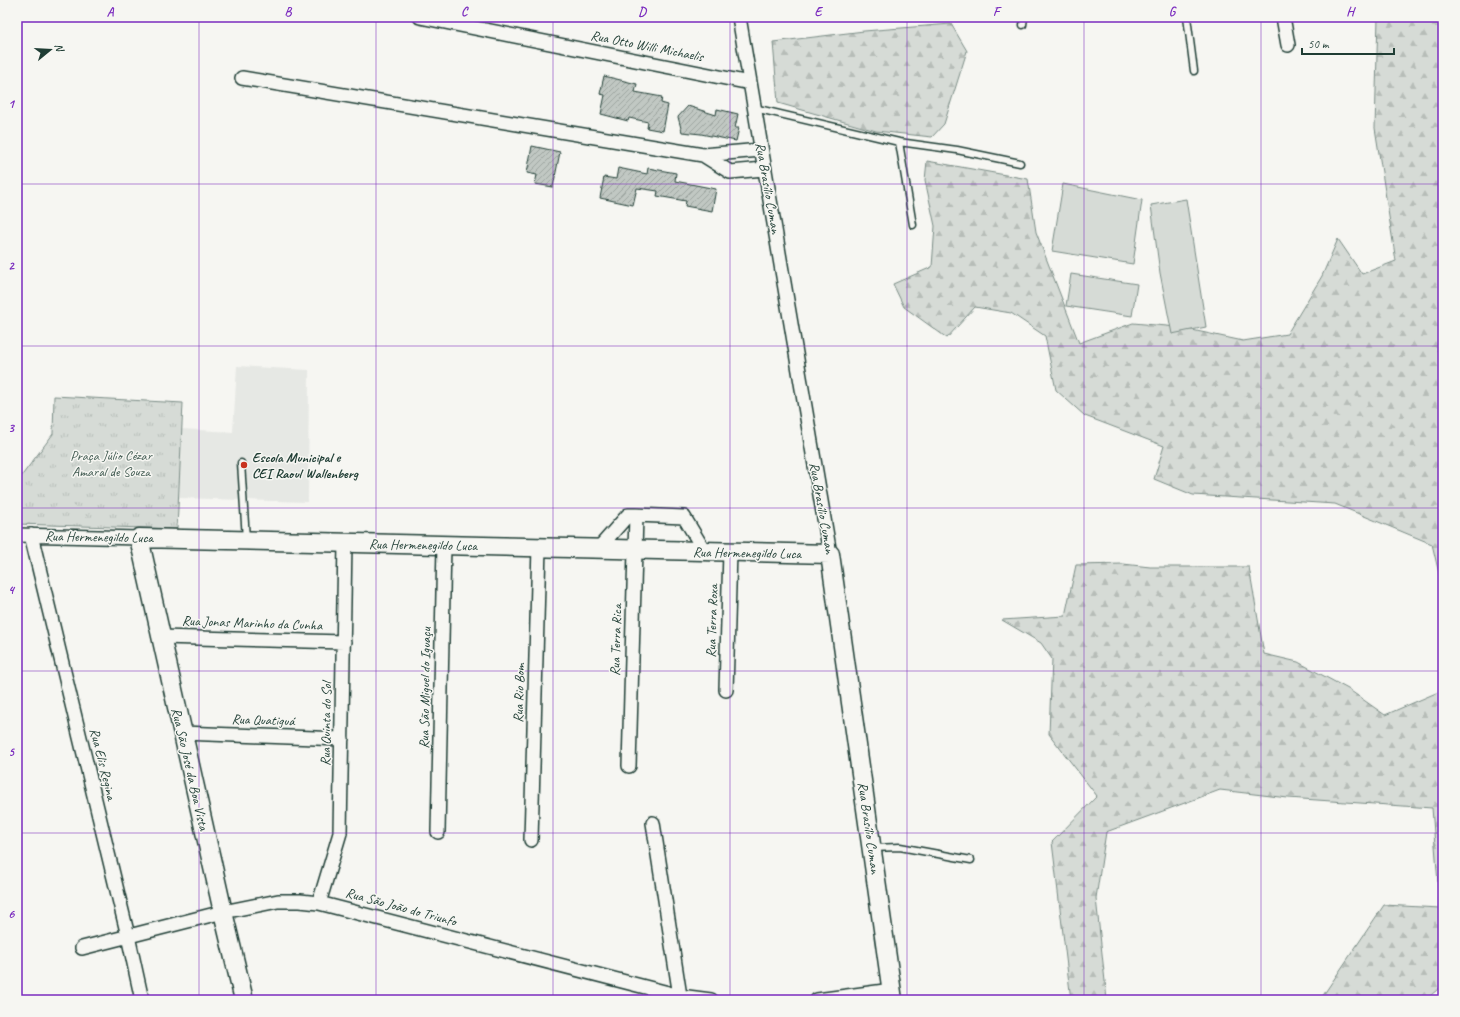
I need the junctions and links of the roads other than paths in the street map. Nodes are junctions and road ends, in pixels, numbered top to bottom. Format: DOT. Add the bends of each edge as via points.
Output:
graph roads {
  1 [pos="420,17"];
  2 [pos="739,17"];
  3 [pos="1024,17"];
  4 [pos="1187,17"];
  5 [pos="1283,17"];
  6 [pos="1023,24"];
  7 [pos="1288,46"];
  8 [pos="1194,71"];
  9 [pos="242,78"];
  10 [pos="750,83"];
  11 [pos="754,108"];
  12 [pos="900,142"];
  13 [pos="761,150"];
  14 [pos="703,155"];
  15 [pos="1020,163"];
  16 [pos="764,169"];
  17 [pos="913,225"];
  18 [pos="241,463"];
  19 [pos="636,515"];
  20 [pos="17,535"];
  21 [pos="31,535"];
  22 [pos="139,538"];
  23 [pos="246,540"];
  24 [pos="345,543"];
  25 [pos="444,545"];
  26 [pos="539,547"];
  27 [pos="598,549"];
  28 [pos="635,550"];
  29 [pos="705,552"];
  30 [pos="730,552"];
  31 [pos="830,554"];
  32 [pos="161,636"];
  33 [pos="344,642"];
  34 [pos="726,690"];
  35 [pos="182,733"];
  36 [pos="342,739"];
  37 [pos="629,766"];
  38 [pos="653,823"];
  39 [pos="438,832"];
  40 [pos="532,840"];
  41 [pos="872,848"];
  42 [pos="971,860"];
  43 [pos="319,903"];
  44 [pos="223,912"];
  45 [pos="128,936"];
  46 [pos="82,948"];
  47 [pos="892,995"];
  48 [pos="680,996"];
  49 [pos="142,1000"];
  50 [pos="244,1000"];
  51 [pos="711,1000"];
  52 [pos="817,1000"];
  1 -- 10 [label="street, Rua Otto Willi Michaelis"];
  2 -- 10 [label="street, Rua Brasílio Cuman"];
  3 -- 6 [label="lane"];
  4 -- 8 [label="lane"];
  5 -- 7 [label="street"];
  9 -- 14 [label="street"];
  10 -- 11 [label="street, Rua Brasílio Cuman"];
  11 -- 12 [label="lane"];
  11 -- 13 [label="street, Rua Brasílio Cuman"];
  12 -- 15 [label="lane"];
  12 -- 17 [label="lane"];
  13 -- 14 [label="street"];
  13 -- 16 [label="street, Rua Brasílio Cuman"];
  14 -- 16 [label="street" via="730,172"];
  16 -- 31 [label="street, Rua Brasílio Cuman"];
  18 -- 23 [label="lane"];
  19 -- 27 [label="street" via="628,515"];
  19 -- 28 [label="street, Rua Terra Rica"];
  19 -- 29 [label="street" via="684,517"];
  20 -- 21 [label="street, Rua Hermenegildo Luca"];
  21 -- 22 [label="street, Rua Hermenegildo Luca"];
  21 -- 45 [label="street, Rua Elis Regina"];
  22 -- 23 [label="street, Rua Hermenegildo Luca"];
  22 -- 32 [label="street, Rua São José da Boa Vista"];
  23 -- 24 [label="street, Rua Hermenegildo Luca"];
  24 -- 25 [label="street, Rua Hermenegildo Luca"];
  24 -- 33 [label="street, Rua Quinta do Sol"];
  25 -- 26 [label="street, Rua Hermenegildo Luca"];
  25 -- 39 [label="street, Rua São Miguel do Iguaçu"];
  26 -- 27 [label="street, Rua Hermenegildo Luca"];
  26 -- 40 [label="street, Rua Rio Bom"];
  27 -- 28 [label="street, Rua Hermenegildo Luca"];
  28 -- 29 [label="street, Rua Hermenegildo Luca"];
  28 -- 37 [label="street, Rua Terra Rica"];
  29 -- 30 [label="street, Rua Hermenegildo Luca"];
  30 -- 31 [label="street, Rua Hermenegildo Luca"];
  30 -- 34 [label="street, Rua Terra Roxa"];
  31 -- 41 [label="street, Rua Brasílio Cuman"];
  32 -- 33 [label="street, Rua Jonas Marinho da Cunha"];
  32 -- 35 [label="street, Rua São José da Boa Vista"];
  33 -- 36 [label="street, Rua Quinta do Sol"];
  35 -- 36 [label="street, Rua Quatiguá"];
  35 -- 44 [label="street, Rua São José da Boa Vista"];
  36 -- 43 [label="street, Rua Quinta do Sol" via="340,833"];
  38 -- 48 [label="street"];
  41 -- 42 [label="lane" via="900,847"];
  41 -- 47 [label="street, Rua Brasílio Cuman"];
  43 -- 44 [label="street, Rua São João do Triunfo" via="300,900 278,901"];
  43 -- 48 [label="street, Rua São João do Triunfo"];
  44 -- 45 [label="street, Rua São João do Triunfo"];
  44 -- 50 [label="street, Rua São José da Boa Vista"];
  45 -- 46 [label="street, Rua São João do Triunfo"];
  45 -- 49 [label="street, Rua Elis Regina"];
  47 -- 52 [label="street"];
  48 -- 51 [label="street, Rua São João do Triunfo"];
}
